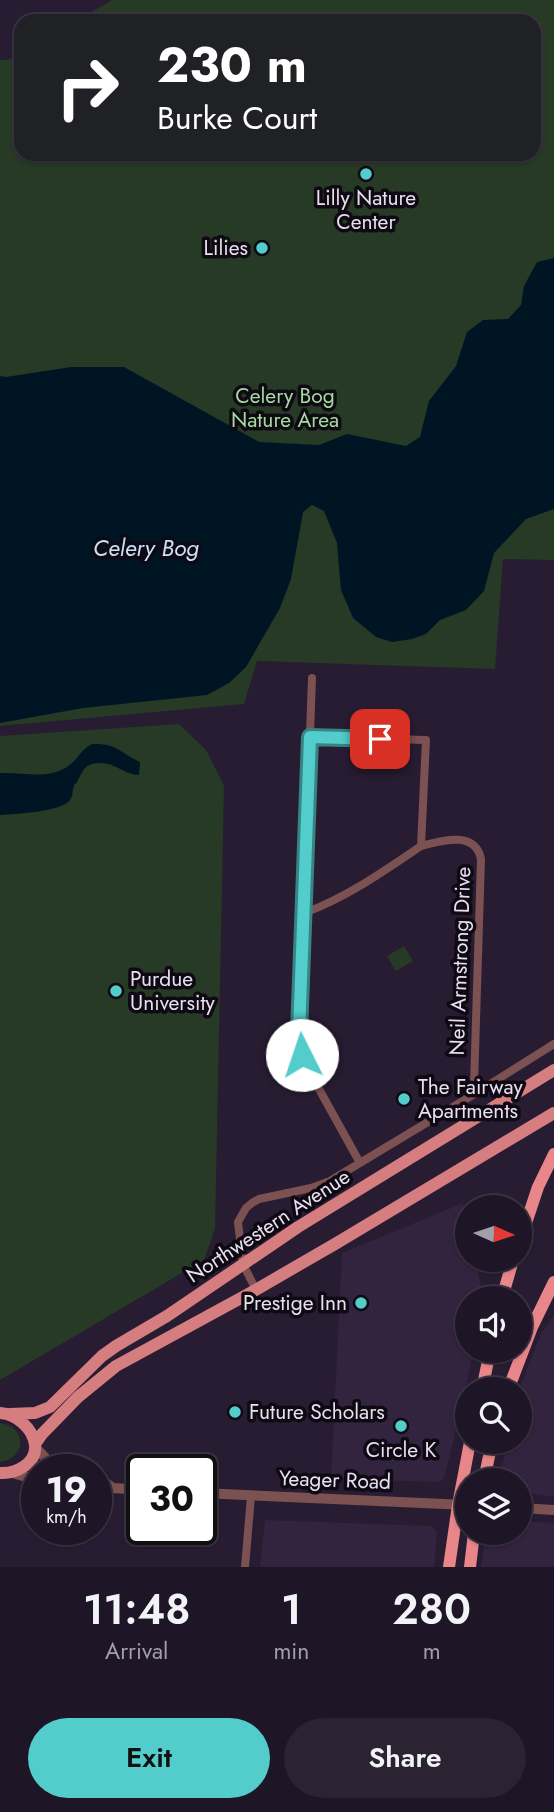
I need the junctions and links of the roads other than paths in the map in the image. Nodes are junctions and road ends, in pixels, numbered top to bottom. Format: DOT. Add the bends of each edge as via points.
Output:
graph roads {
  1 [pos="312,678"];
  2 [pos="310,737"];
  3 [pos="421,846"];
  4 [pos="304,913"];
  5 [pos="554,1044"];
  6 [pos="554,1070"];
  7 [pos="476,1093"];
  8 [pos="554,1113"];
  9 [pos="554,1154"];
  10 [pos="360,1163"];
  11 [pos="532,1205"];
  12 [pos="243,1264"];
  13 [pos="554,1282"];
  14 [pos="256,1290"];
  15 [pos="513,1377"];
  16 [pos="5,1413"];
  17 [pos="35,1445"];
  18 [pos="43,1454"];
  19 [pos="6,1473"];
  20 [pos="113,1488"];
  21 [pos="126,1489"];
  22 [pos="217,1494"];
  23 [pos="251,1496"];
  24 [pos="455,1505"];
  25 [pos="532,1509"];
  26 [pos="554,1510"];
  27 [pos="455,1540"];
  28 [pos="473,1545"];
  29 [pos="246,1567"];
  30 [pos="449,1567"];
  31 [pos="470,1567"];
  1 -- 2 [label="street"];
  2 -- 3 [label="street" via="426,740"];
  2 -- 4 [label="street"];
  3 -- 4 [label="street"];
  3 -- 7 [label="street, Neil Armstrong Drive" via="461,840 480,851"];
  4 -- 10 [label="street" via="299,1044"];
  5 -- 7 [label="street"];
  6 -- 12 [label="main road, Northwestern Avenue"];
  7 -- 10 [label="street"];
  8 -- 14 [label="main road, Northwestern Avenue"];
  9 -- 11 [label="highway"];
  10 -- 12 [label="street" via="323,1184 252,1203 239,1222"];
  12 -- 14 [label="street"];
  12 -- 16 [label="main road, Northwestern Avenue" via="102,1356 50,1407 35,1413"];
  13 -- 15 [label="highway"];
  14 -- 17 [label="main road, Northwestern Avenue" via="116,1366 78,1397"];
  16 -- 17 [label="main road" via="26,1426"];
  17 -- 18 [label="street"];
  17 -- 19 [label="main road, Northwestern Avenue" via="26,1465"];
  20 -- 21 [label="street"];
  22 -- 23 [label="street, Yeager Road"];
  23 -- 24 [label="street, Yeager Road"];
  23 -- 29 [label="street"];
  25 -- 26 [label="street"];
  27 -- 30 [label="highway"];
  28 -- 31 [label="highway"];
}
